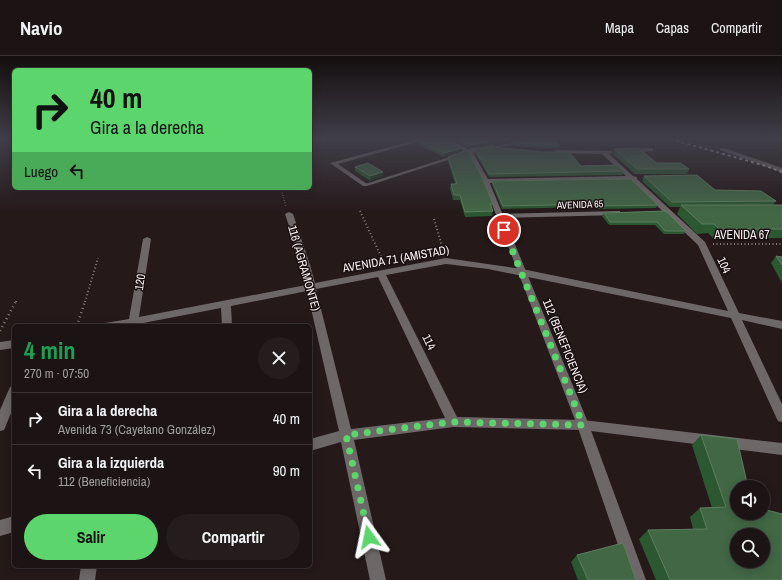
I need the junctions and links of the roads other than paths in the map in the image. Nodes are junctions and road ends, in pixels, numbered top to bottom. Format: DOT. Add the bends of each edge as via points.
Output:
graph roads {
  1 [pos="334,163"];
  2 [pos="434,163"];
  3 [pos="476,163"];
  4 [pos="618,163"];
  5 [pos="762,163"];
  6 [pos="782,170"];
  7 [pos="636,178"];
  8 [pos="486,181"];
  9 [pos="365,185"];
  10 [pos="681,211"];
  11 [pos="662,212"];
  12 [pos="626,213"];
  13 [pos="289,214"];
  14 [pos="499,216"];
  15 [pos="147,239"];
  16 [pos="522,272"];
  17 [pos="385,273"];
  18 [pos="311,288"];
  19 [pos="226,304"];
  20 [pos="734,316"];
  21 [pos="133,324"];
  22 [pos="227,324"];
  23 [pos="782,325"];
  24 [pos="12,344"];
  25 [pos="0,346"];
  26 [pos="12,395"];
  27 [pos="782,417"];
  28 [pos="452,422"];
  29 [pos="583,425"];
  30 [pos="0,426"];
  31 [pos="346,435"];
  32 [pos="312,444"];
  33 [pos="782,449"];
  34 [pos="12,525"];
  35 [pos="0,528"];
  36 [pos="89,568"];
  37 [pos="87,580"];
  38 [pos="378,580"];
  39 [pos="638,580"];
  1 -- 9 [label="street"];
  2 -- 9 [label="lane"];
  3 -- 8 [label="street, 112 (BENEFICIENCIA)"];
  4 -- 7 [label="street, 104"];
  5 -- 6 [label="street"];
  7 -- 8 [label="street"];
  7 -- 11 [label="street, 104"];
  8 -- 14 [label="street, 112 (BENEFICIENCIA)"];
  10 -- 11 [label="street"];
  11 -- 20 [label="street, 104" via="702,244"];
  12 -- 14 [label="street, AVENIDA 65"];
  13 -- 18 [label="street, 116 (AGRAMONTE)"];
  14 -- 16 [label="street, 112 (BENEFICIENCIA)"];
  15 -- 21 [label="street, 120"];
  16 -- 17 [label="street, AVENIDA 71 (AMISTAD)" via="446,261"];
  16 -- 20 [label="street, AVENIDA 71 (AMISTAD)"];
  16 -- 29 [label="street, 112 (BENEFICIENCIA)"];
  17 -- 18 [label="street, AVENIDA 71 (AMISTAD)"];
  17 -- 28 [label="street, 114"];
  18 -- 19 [label="street, AVENIDA 71 (AMISTAD)"];
  18 -- 31 [label="street, 116 (AGRAMONTE)"];
  19 -- 21 [label="street, AVENIDA 71 (AMISTAD)"];
  19 -- 22 [label="street"];
  20 -- 23 [label="street, AVENIDA 71 (AMISTAD)"];
  20 -- 27 [label="street, 104"];
  24 -- 25 [label="street"];
  26 -- 30 [label="street"];
  28 -- 29 [label="street"];
  28 -- 31 [label="street"];
  29 -- 33 [label="street"];
  29 -- 39 [label="street, 112 (BENEFICIENCIA)"];
  31 -- 32 [label="street"];
  31 -- 38 [label="street, 116 (AGRAMONTE)"];
  34 -- 35 [label="street"];
  36 -- 37 [label="street"];
}
